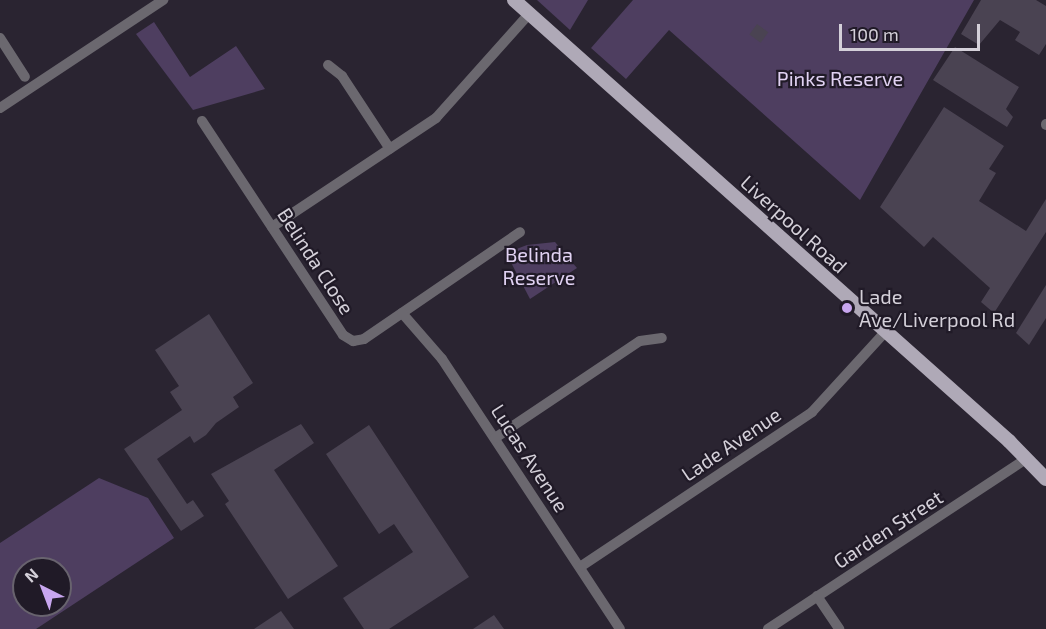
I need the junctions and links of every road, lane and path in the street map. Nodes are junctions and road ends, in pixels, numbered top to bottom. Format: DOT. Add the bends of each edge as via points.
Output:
graph roads {
  1 [pos="164,0"];
  2 [pos="514,0"];
  3 [pos="529,14"];
  4 [pos="0,38"];
  5 [pos="328,65"];
  6 [pos="25,77"];
  7 [pos="0,108"];
  8 [pos="202,121"];
  9 [pos="390,149"];
  10 [pos="272,227"];
  11 [pos="520,232"];
  12 [pos="402,313"];
  13 [pos="886,331"];
  14 [pos="662,338"];
  15 [pos="495,438"];
  16 [pos="1027,458"];
  17 [pos="1046,479"];
  18 [pos="580,567"];
  19 [pos="817,596"];
  20 [pos="620,629"];
  21 [pos="768,629"];
  22 [pos="838,629"];
  1 -- 7 [label="street"];
  2 -- 3 [label="main road, Liverpool Road"];
  3 -- 9 [label="street" via="440,115"];
  3 -- 13 [label="main road, Liverpool Road"];
  4 -- 6 [label="street"];
  5 -- 9 [label="street" via="342,76"];
  8 -- 10 [label="street, Belinda Close"];
  9 -- 10 [label="street"];
  10 -- 12 [label="street, Belinda Close" via="347,339 364,339"];
  11 -- 12 [label="street, Belinda Close"];
  12 -- 15 [label="street, Lucas Avenue" via="442,359"];
  13 -- 16 [label="main road, Liverpool Road"];
  13 -- 18 [label="street, Lade Avenue" via="812,412"];
  14 -- 15 [label="street" via="640,341"];
  15 -- 18 [label="street, Lucas Avenue"];
  16 -- 17 [label="main road, Liverpool Road"];
  16 -- 19 [label="street, Garden Street"];
  18 -- 20 [label="street, Lucas Avenue"];
  19 -- 21 [label="street, Garden Street"];
  19 -- 22 [label="street"];
}
